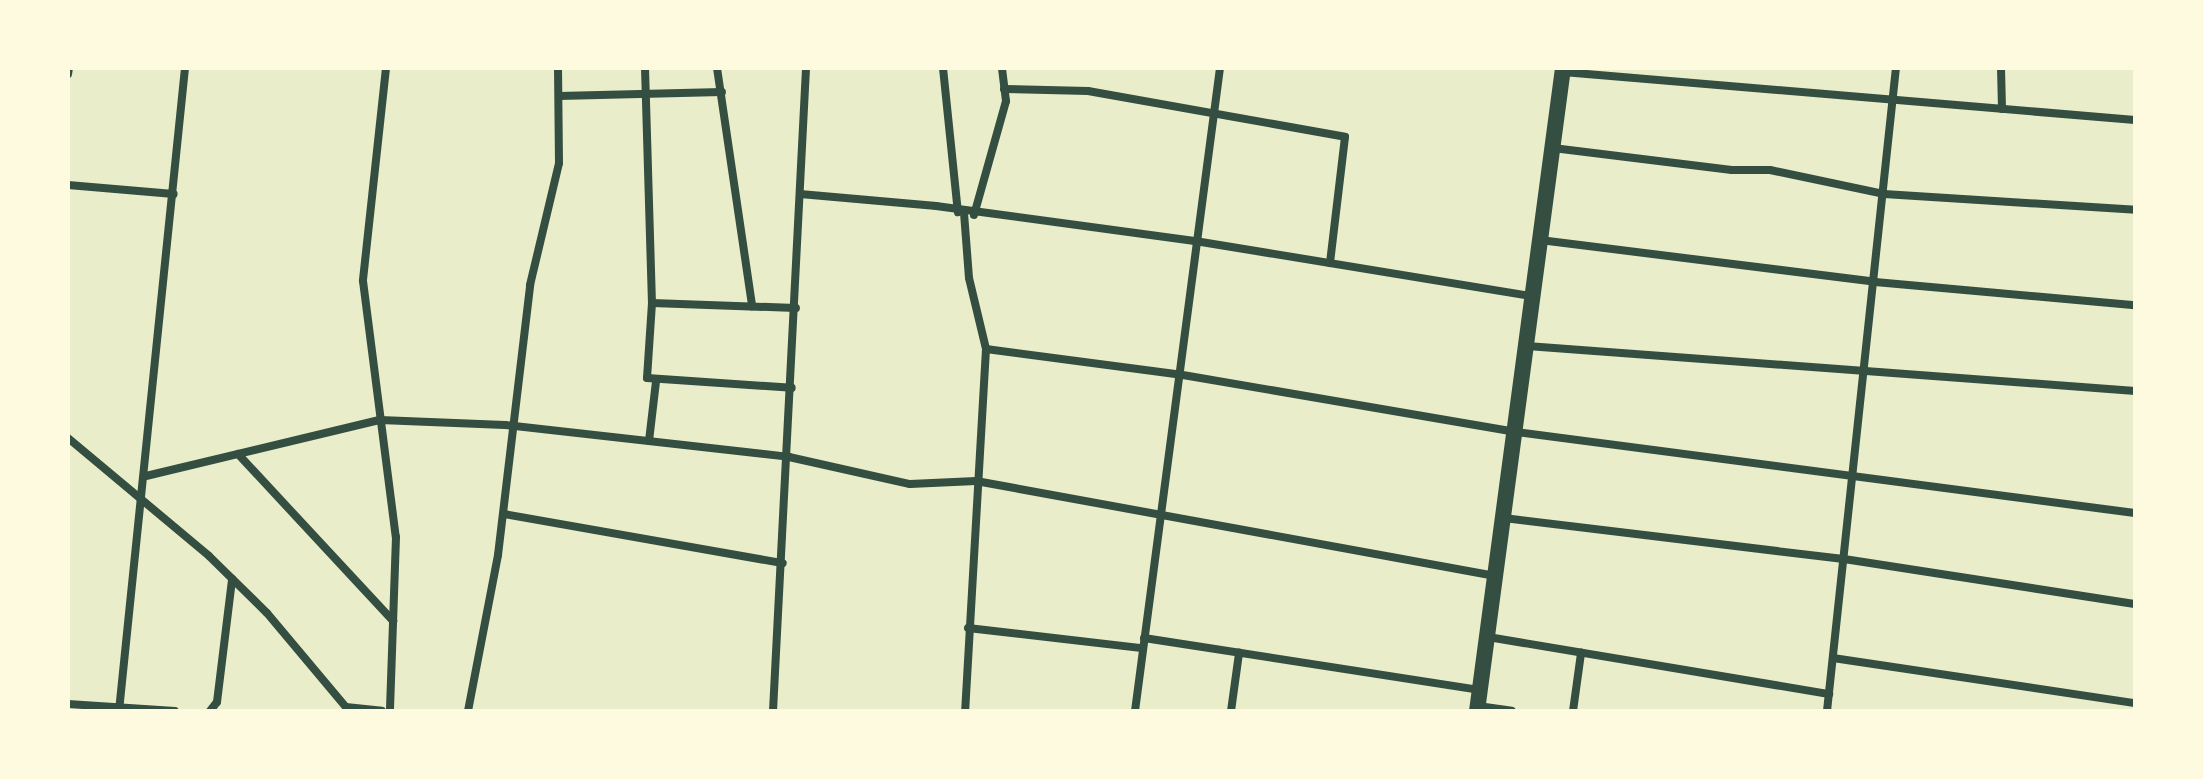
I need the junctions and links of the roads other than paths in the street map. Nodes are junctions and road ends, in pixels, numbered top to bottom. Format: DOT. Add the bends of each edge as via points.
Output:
graph roads {
  1 [pos="69,68"];
  2 [pos="185,68"];
  3 [pos="386,68"];
  4 [pos="558,68"];
  5 [pos="645,68"];
  6 [pos="717,68"];
  7 [pos="806,68"];
  8 [pos="943,68"];
  9 [pos="1002,68"];
  10 [pos="1220,68"];
  11 [pos="1896,68"];
  12 [pos="2001,68"];
  13 [pos="1563,70"];
  14 [pos="68,74"];
  15 [pos="1004,89"];
  16 [pos="722,92"];
  17 [pos="647,95"];
  18 [pos="559,96"];
  19 [pos="1893,101"];
  20 [pos="2002,109"];
  21 [pos="1214,110"];
  22 [pos="2135,120"];
  23 [pos="1552,148"];
  24 [pos="68,185"];
  25 [pos="174,194"];
  26 [pos="800,194"];
  27 [pos="1884,194"];
  28 [pos="2135,210"];
  29 [pos="966,213"];
  30 [pos="1539,240"];
  31 [pos="1195,241"];
  32 [pos="1330,263"];
  33 [pos="1875,282"];
  34 [pos="1533,296"];
  35 [pos="652,303"];
  36 [pos="2135,305"];
  37 [pos="752,306"];
  38 [pos="796,308"];
  39 [pos="1527,346"];
  40 [pos="986,349"];
  41 [pos="1177,374"];
  42 [pos="1866,374"];
  43 [pos="656,381"];
  44 [pos="792,388"];
  45 [pos="2135,391"];
  46 [pos="380,420"];
  47 [pos="516,426"];
  48 [pos="1516,432"];
  49 [pos="68,438"];
  50 [pos="649,441"];
  51 [pos="238,454"];
  52 [pos="789,457"];
  53 [pos="1854,473"];
  54 [pos="146,476"];
  55 [pos="976,481"];
  56 [pos="143,497"];
  57 [pos="2135,513"];
  58 [pos="504,514"];
  59 [pos="1157,514"];
  60 [pos="1504,518"];
  61 [pos="1844,559"];
  62 [pos="783,563"];
  63 [pos="1496,576"];
  64 [pos="232,579"];
  65 [pos="2135,604"];
  66 [pos="393,621"];
  67 [pos="968,628"];
  68 [pos="1488,637"];
  69 [pos="1143,643"];
  70 [pos="1239,653"];
  71 [pos="1581,653"];
  72 [pos="1833,658"];
  73 [pos="1829,694"];
  74 [pos="1479,702"];
  75 [pos="2135,703"];
  76 [pos="68,704"];
  77 [pos="119,709"];
  78 [pos="344,709"];
  79 [pos="175,711"];
  80 [pos="210,711"];
  81 [pos="382,711"];
  82 [pos="390,711"];
  83 [pos="468,711"];
  84 [pos="773,711"];
  85 [pos="965,711"];
  86 [pos="1135,711"];
  87 [pos="1231,711"];
  88 [pos="1512,711"];
  89 [pos="1573,711"];
  90 [pos="1827,711"];
  1 -- 14 [label="street"];
  2 -- 25 [label="street"];
  3 -- 46 [label="street" via="363,281"];
  4 -- 18 [label="street"];
  5 -- 17 [label="street"];
  6 -- 16 [label="street"];
  7 -- 26 [label="street"];
  8 -- 29 [label="street"];
  9 -- 15 [label="street"];
  10 -- 21 [label="street"];
  11 -- 19 [label="street"];
  12 -- 20 [label="street"];
  13 -- 19 [label="street"];
  13 -- 23 [label="main road"];
  15 -- 21 [label="street" via="1088,91"];
  15 -- 29 [label="street" via="1006,101"];
  16 -- 17 [label="street"];
  16 -- 37 [label="street"];
  17 -- 18 [label="street"];
  17 -- 35 [label="street"];
  18 -- 47 [label="street" via="559,163 530,285"];
  19 -- 20 [label="street"];
  19 -- 27 [label="street"];
  20 -- 22 [label="street"];
  21 -- 31 [label="street"];
  21 -- 32 [label="street" via="1345,137"];
  23 -- 27 [label="street" via="1770,170"];
  23 -- 30 [label="main road"];
  24 -- 25 [label="street"];
  25 -- 54 [label="street"];
  26 -- 29 [label="street"];
  26 -- 38 [label="street"];
  27 -- 28 [label="street"];
  27 -- 33 [label="street"];
  29 -- 31 [label="street"];
  29 -- 40 [label="street" via="969,278"];
  30 -- 33 [label="street"];
  30 -- 34 [label="main road"];
  31 -- 32 [label="street"];
  31 -- 41 [label="street"];
  32 -- 34 [label="street"];
  33 -- 36 [label="street"];
  33 -- 42 [label="street"];
  34 -- 39 [label="main road"];
  35 -- 37 [label="street"];
  35 -- 43 [label="street" via="647,378"];
  37 -- 38 [label="street"];
  38 -- 44 [label="street"];
  39 -- 42 [label="street"];
  39 -- 48 [label="main road"];
  40 -- 41 [label="street"];
  40 -- 55 [label="street"];
  41 -- 48 [label="street"];
  41 -- 59 [label="street"];
  42 -- 45 [label="street"];
  42 -- 53 [label="street"];
  43 -- 44 [label="street"];
  43 -- 50 [label="street"];
  44 -- 52 [label="street"];
  46 -- 47 [label="street"];
  46 -- 51 [label="street"];
  46 -- 66 [label="street" via="396,537"];
  47 -- 50 [label="street"];
  47 -- 58 [label="street"];
  48 -- 53 [label="street"];
  48 -- 60 [label="main road"];
  49 -- 56 [label="street"];
  50 -- 52 [label="street"];
  51 -- 54 [label="street"];
  51 -- 66 [label="street"];
  52 -- 55 [label="street" via="910,484"];
  52 -- 62 [label="street"];
  53 -- 57 [label="street"];
  53 -- 61 [label="street"];
  54 -- 56 [label="street"];
  55 -- 59 [label="street"];
  55 -- 67 [label="street"];
  56 -- 64 [label="street"];
  56 -- 77 [label="street"];
  58 -- 62 [label="street"];
  58 -- 83 [label="street"];
  59 -- 63 [label="street"];
  59 -- 69 [label="street"];
  60 -- 61 [label="street"];
  60 -- 63 [label="main road"];
  61 -- 65 [label="street"];
  61 -- 72 [label="street"];
  62 -- 84 [label="street"];
  63 -- 68 [label="main road"];
  64 -- 78 [label="street"];
  64 -- 80 [label="street" via="217,702"];
  66 -- 82 [label="street"];
  67 -- 69 [label="street"];
  67 -- 85 [label="street"];
  68 -- 71 [label="street"];
  68 -- 74 [label="main road"];
  69 -- 70 [label="street"];
  69 -- 86 [label="street"];
  70 -- 74 [label="street"];
  70 -- 87 [label="street"];
  71 -- 73 [label="street"];
  71 -- 89 [label="street"];
  72 -- 73 [label="street"];
  72 -- 75 [label="street"];
  73 -- 90 [label="street"];
  74 -- 88 [label="street"];
  76 -- 77 [label="street"];
  77 -- 79 [label="street"];
  78 -- 81 [label="street"];
}
